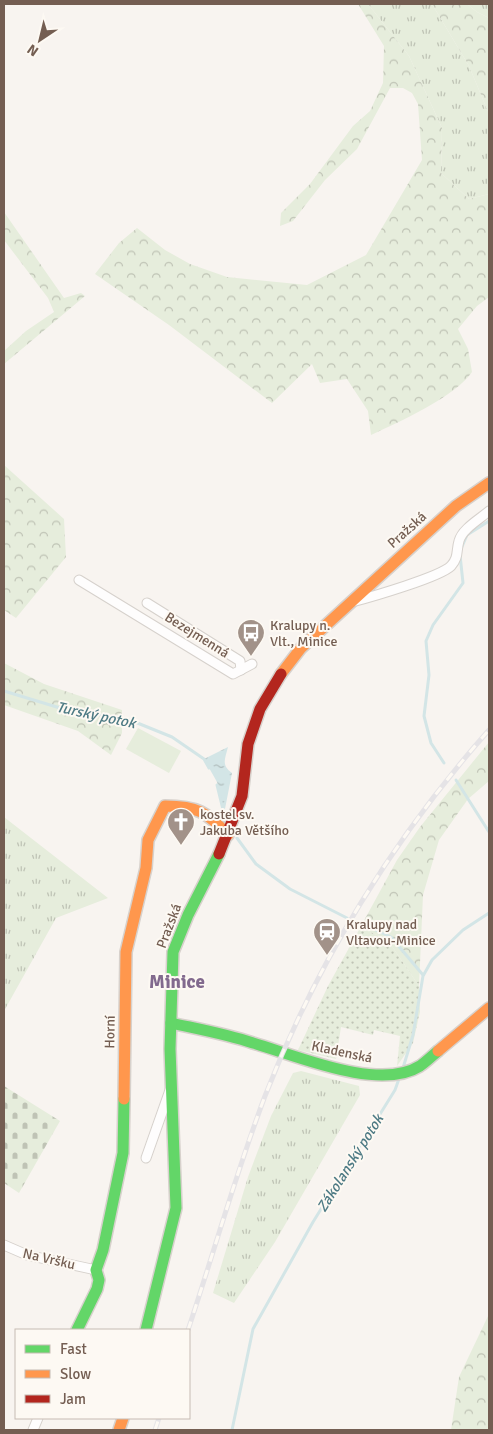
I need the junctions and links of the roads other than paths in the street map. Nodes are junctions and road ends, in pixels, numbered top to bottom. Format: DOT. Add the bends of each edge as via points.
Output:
graph roads {
  1 [pos="489,483"];
  2 [pos="489,511"];
  3 [pos="79,580"];
  4 [pos="148,603"];
  5 [pos="347,604"];
  6 [pos="252,664"];
  7 [pos="241,670"];
  8 [pos="228,834"];
  9 [pos="489,1008"];
  10 [pos="171,1023"];
  11 [pos="172,1085"];
  12 [pos="146,1158"];
  13 [pos="4,1245"];
  14 [pos="96,1270"];
  15 [pos="78,1329"];
  16 [pos="146,1329"];
  1 -- 5 [label="main road, Pražská" via="456,506"];
  2 -- 5 [label="street, Pražská" via="459,540 459,554 450,567"];
  3 -- 7 [label="street" via="233,674"];
  4 -- 7 [label="street, Bezejmenná" via="240,661"];
  5 -- 8 [label="main road, Pražská" via="301,648 260,709 248,744 242,796"];
  6 -- 7 [label="street"];
  8 -- 10 [label="main road, Pražská" via="172,952"];
  8 -- 14 [label="main road, Horní" via="210,814 199,808 164,806 148,840 146,868 126,952 124,1152"];
  9 -- 10 [label="main road, Kladenská" via="419,1067 390,1074 328,1066"];
  10 -- 11 [label="main road, Pražská"];
  11 -- 12 [label="street"];
  11 -- 16 [label="main road, Pražská" via="176,1208"];
  13 -- 14 [label="street, Na Vršku" via="27,1255"];
  14 -- 15 [label="main road, Horní" via="97,1290"];
}
